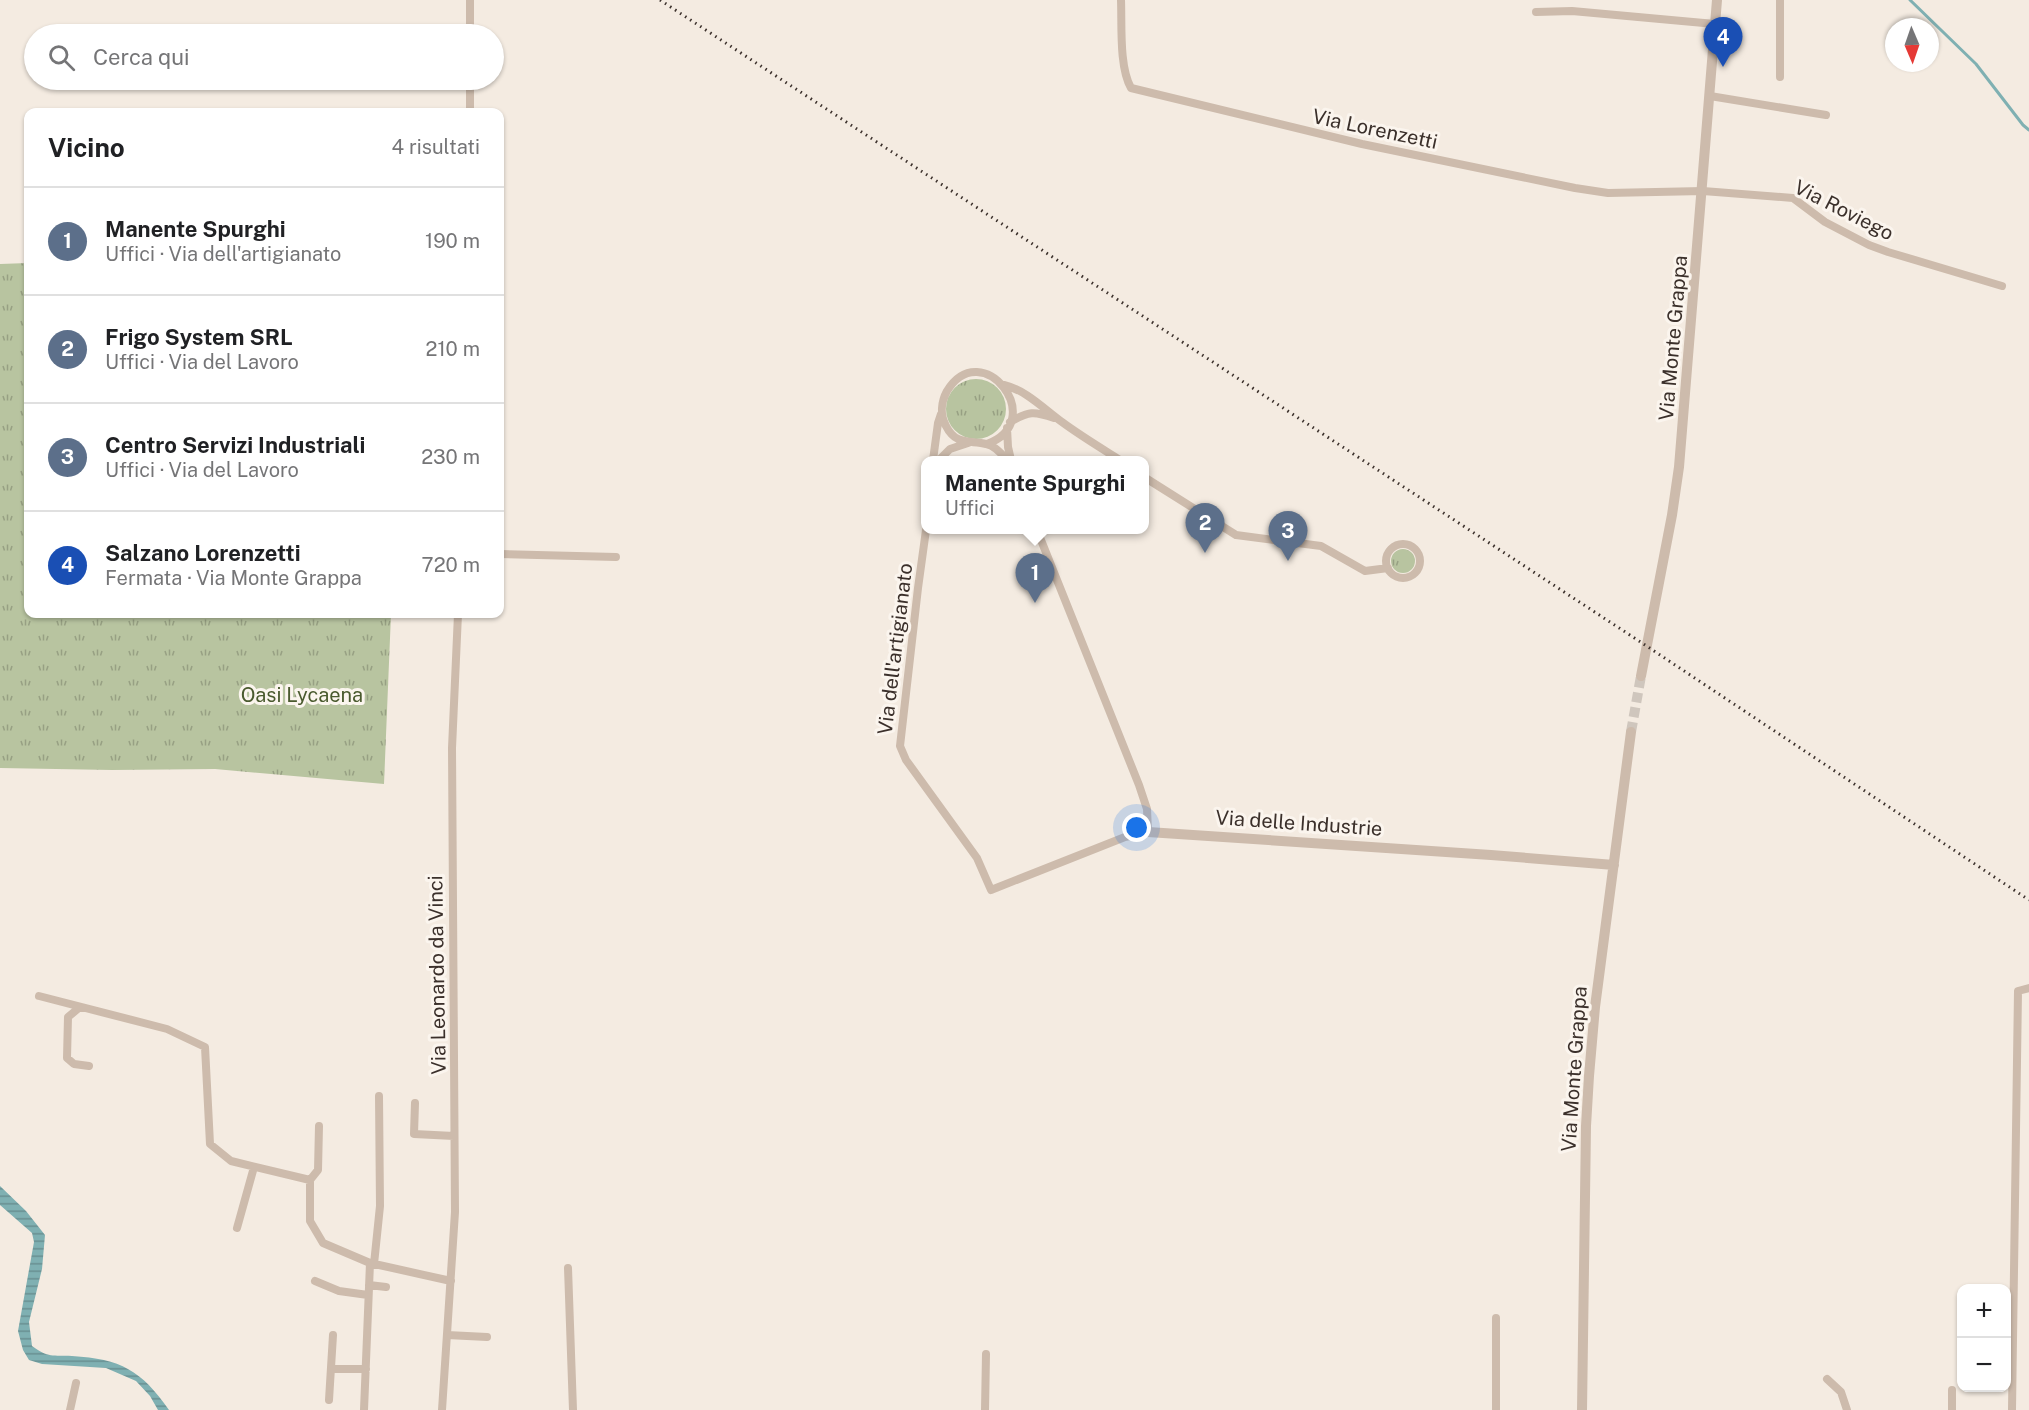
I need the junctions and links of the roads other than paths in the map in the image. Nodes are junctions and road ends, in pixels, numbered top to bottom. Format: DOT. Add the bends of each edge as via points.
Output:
graph roads {
  1 [pos="470,0"];
  2 [pos="1121,0"];
  3 [pos="1717,0"];
  4 [pos="1780,0"];
  5 [pos="1536,12"];
  6 [pos="470,24"];
  7 [pos="1715,24"];
  8 [pos="1780,77"];
  9 [pos="470,90"];
  10 [pos="1710,96"];
  11 [pos="470,108"];
  12 [pos="1826,115"];
  13 [pos="1703,191"];
  14 [pos="2002,286"];
  15 [pos="1004,385"];
  16 [pos="941,413"];
  17 [pos="1060,421"];
  18 [pos="1009,425"];
  19 [pos="968,443"];
  20 [pos="987,444"];
  21 [pos="934,456"];
  22 [pos="943,456"];
  23 [pos="1004,456"];
  24 [pos="1009,456"];
  25 [pos="1114,456"];
  26 [pos="1149,480"];
  27 [pos="925,534"];
  28 [pos="1039,534"];
  29 [pos="504,554"];
  30 [pos="616,557"];
  31 [pos="1388,568"];
  32 [pos="458,618"];
  33 [pos="1641,676"];
  34 [pos="1630,732"];
  35 [pos="1148,832"];
  36 [pos="1614,865"];
  37 [pos="991,890"];
  38 [pos="2029,988"];
  39 [pos="39,996"];
  40 [pos="80,1007"];
  41 [pos="89,1066"];
  42 [pos="379,1096"];
  43 [pos="416,1103"];
  44 [pos="319,1126"];
  45 [pos="454,1136"];
  46 [pos="254,1167"];
  47 [pos="310,1180"];
  48 [pos="237,1228"];
  49 [pos="372,1264"];
  50 [pos="568,1268"];
  51 [pos="315,1281"];
  52 [pos="451,1281"];
  53 [pos="369,1285"];
  54 [pos="386,1287"];
  55 [pos="368,1295"];
  56 [pos="1496,1318"];
  57 [pos="333,1335"];
  58 [pos="447,1335"];
  59 [pos="487,1337"];
  60 [pos="986,1354"];
  61 [pos="331,1369"];
  62 [pos="366,1369"];
  63 [pos="1827,1379"];
  64 [pos="76,1383"];
  65 [pos="1952,1390"];
  66 [pos="329,1400"];
  67 [pos="70,1410"];
  68 [pos="364,1410"];
  69 [pos="442,1410"];
  70 [pos="573,1410"];
  71 [pos="985,1410"];
  72 [pos="1496,1410"];
  73 [pos="1582,1410"];
  74 [pos="1847,1410"];
  75 [pos="1952,1410"];
  76 [pos="2012,1410"];
  1 -- 6 [label="street"];
  2 -- 13 [label="street, Via Lorenzetti" via="1124,64 1131,88 1362,144 1575,188 1608,193"];
  3 -- 7 [label="street, Via Monte Grappa"];
  4 -- 8 [label="street"];
  5 -- 7 [label="street"];
  7 -- 10 [label="street, Via Monte Grappa"];
  9 -- 11 [label="street"];
  10 -- 12 [label="street"];
  10 -- 13 [label="street, Via Monte Grappa"];
  13 -- 14 [label="street, Via Roviego" via="1793,198 1825,222 1869,245"];
  13 -- 33 [label="street, Via Monte Grappa" via="1680,467"];
  15 -- 16 [label="street" via="988,375 966,375 945,394"];
  15 -- 17 [label="street" via="1022,393"];
  15 -- 18 [label="street" via="1012,404"];
  16 -- 19 [label="street" via="949,431"];
  16 -- 21 [label="street"];
  17 -- 18 [label="street" via="1029,412"];
  17 -- 25 [label="street"];
  18 -- 20 [label="street" via="998,439"];
  18 -- 24 [label="street"];
  19 -- 20 [label="street"];
  19 -- 22 [label="street"];
  20 -- 23 [label="street"];
  26 -- 31 [label="street" via="1236,535 1321,546 1365,571"];
  27 -- 37 [label="street, Via dell'artigianato" via="900,746 977,858"];
  28 -- 35 [label="street" via="1139,785 1147,809"];
  29 -- 30 [label="street"];
  31 -- 31 [label="street" via="1388,553 1396,545 1408,544 1417,550 1420,565 1414,574 1398,577"];
  32 -- 45 [label="street, Via Leonardo da Vinci" via="452,748"];
  34 -- 36 [label="street, Via Monte Grappa"];
  35 -- 36 [label="street, Via delle Industrie"];
  35 -- 37 [label="street, Via delle Industrie" via="1125,837"];
  36 -- 73 [label="street, Via Monte Grappa" via="1588,1086"];
  38 -- 76 [label="street" via="2018,991"];
  39 -- 40 [label="street"];
  40 -- 41 [label="street" via="68,1017 67,1058 74,1064"];
  40 -- 46 [label="street" via="167,1029 205,1047 210,1144 231,1161"];
  42 -- 49 [label="street" via="380,1206"];
  43 -- 45 [label="street" via="414,1134"];
  44 -- 47 [label="street" via="318,1170"];
  45 -- 52 [label="street, Via Leonardo da Vinci"];
  46 -- 47 [label="street"];
  46 -- 48 [label="street"];
  47 -- 49 [label="street" via="310,1221 323,1243"];
  49 -- 52 [label="street"];
  49 -- 53 [label="street"];
  50 -- 70 [label="street"];
  51 -- 55 [label="street" via="339,1291"];
  52 -- 58 [label="street, Via Leonardo da Vinci"];
  53 -- 54 [label="street"];
  53 -- 55 [label="street"];
  55 -- 62 [label="street"];
  56 -- 72 [label="street"];
  57 -- 61 [label="street"];
  58 -- 59 [label="street"];
  58 -- 69 [label="street, Via Leonardo da Vinci"];
  60 -- 71 [label="street"];
  61 -- 62 [label="street"];
  61 -- 66 [label="street"];
  62 -- 68 [label="street"];
  63 -- 74 [label="street" via="1841,1392"];
  64 -- 67 [label="street"];
  65 -- 75 [label="street"];
}
